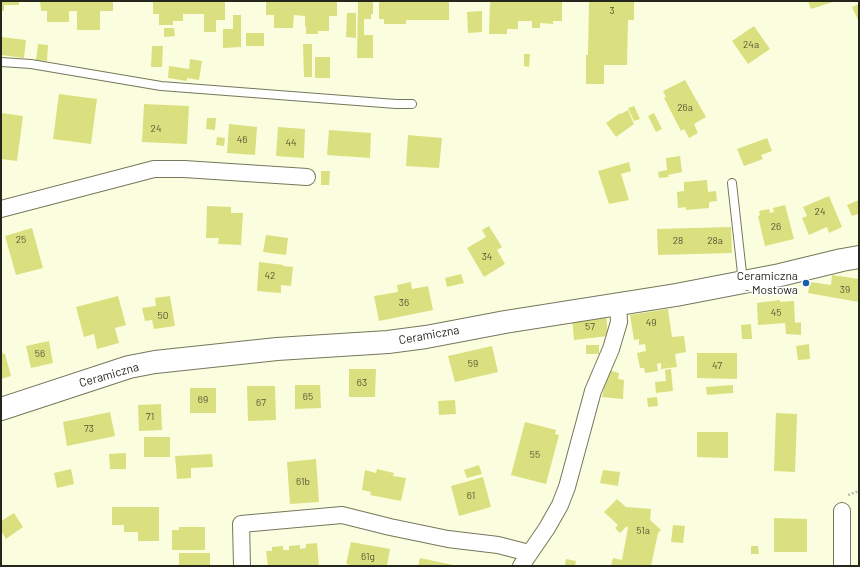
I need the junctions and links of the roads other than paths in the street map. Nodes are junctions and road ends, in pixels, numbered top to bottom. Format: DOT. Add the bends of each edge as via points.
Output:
graph roads {
  1 [pos="1,62"];
  2 [pos="412,104"];
  3 [pos="307,177"];
  4 [pos="732,183"];
  5 [pos="1,209"];
  6 [pos="859,257"];
  7 [pos="743,282"];
  8 [pos="618,303"];
  9 [pos="1,409"];
  10 [pos="842,511"];
  11 [pos="526,560"];
  12 [pos="242,566"];
  13 [pos="842,566"];
  1 -- 2 [label="lane" via="31,64 161,86"];
  3 -- 5 [label="street" via="154,169"];
  4 -- 7 [label="lane"];
  6 -- 7 [label="street, Ceramiczna"];
  7 -- 8 [label="street, Ceramiczna"];
  8 -- 9 [label="street, Ceramiczna" via="388,342 277,349 155,362 128,367"];
  8 -- 11 [label="street" via="619,322 611,349 593,391 567,487 557,511"];
  10 -- 13 [label="street"];
  11 -- 12 [label="street" via="498,545 448,539 342,515 241,524"];
}
